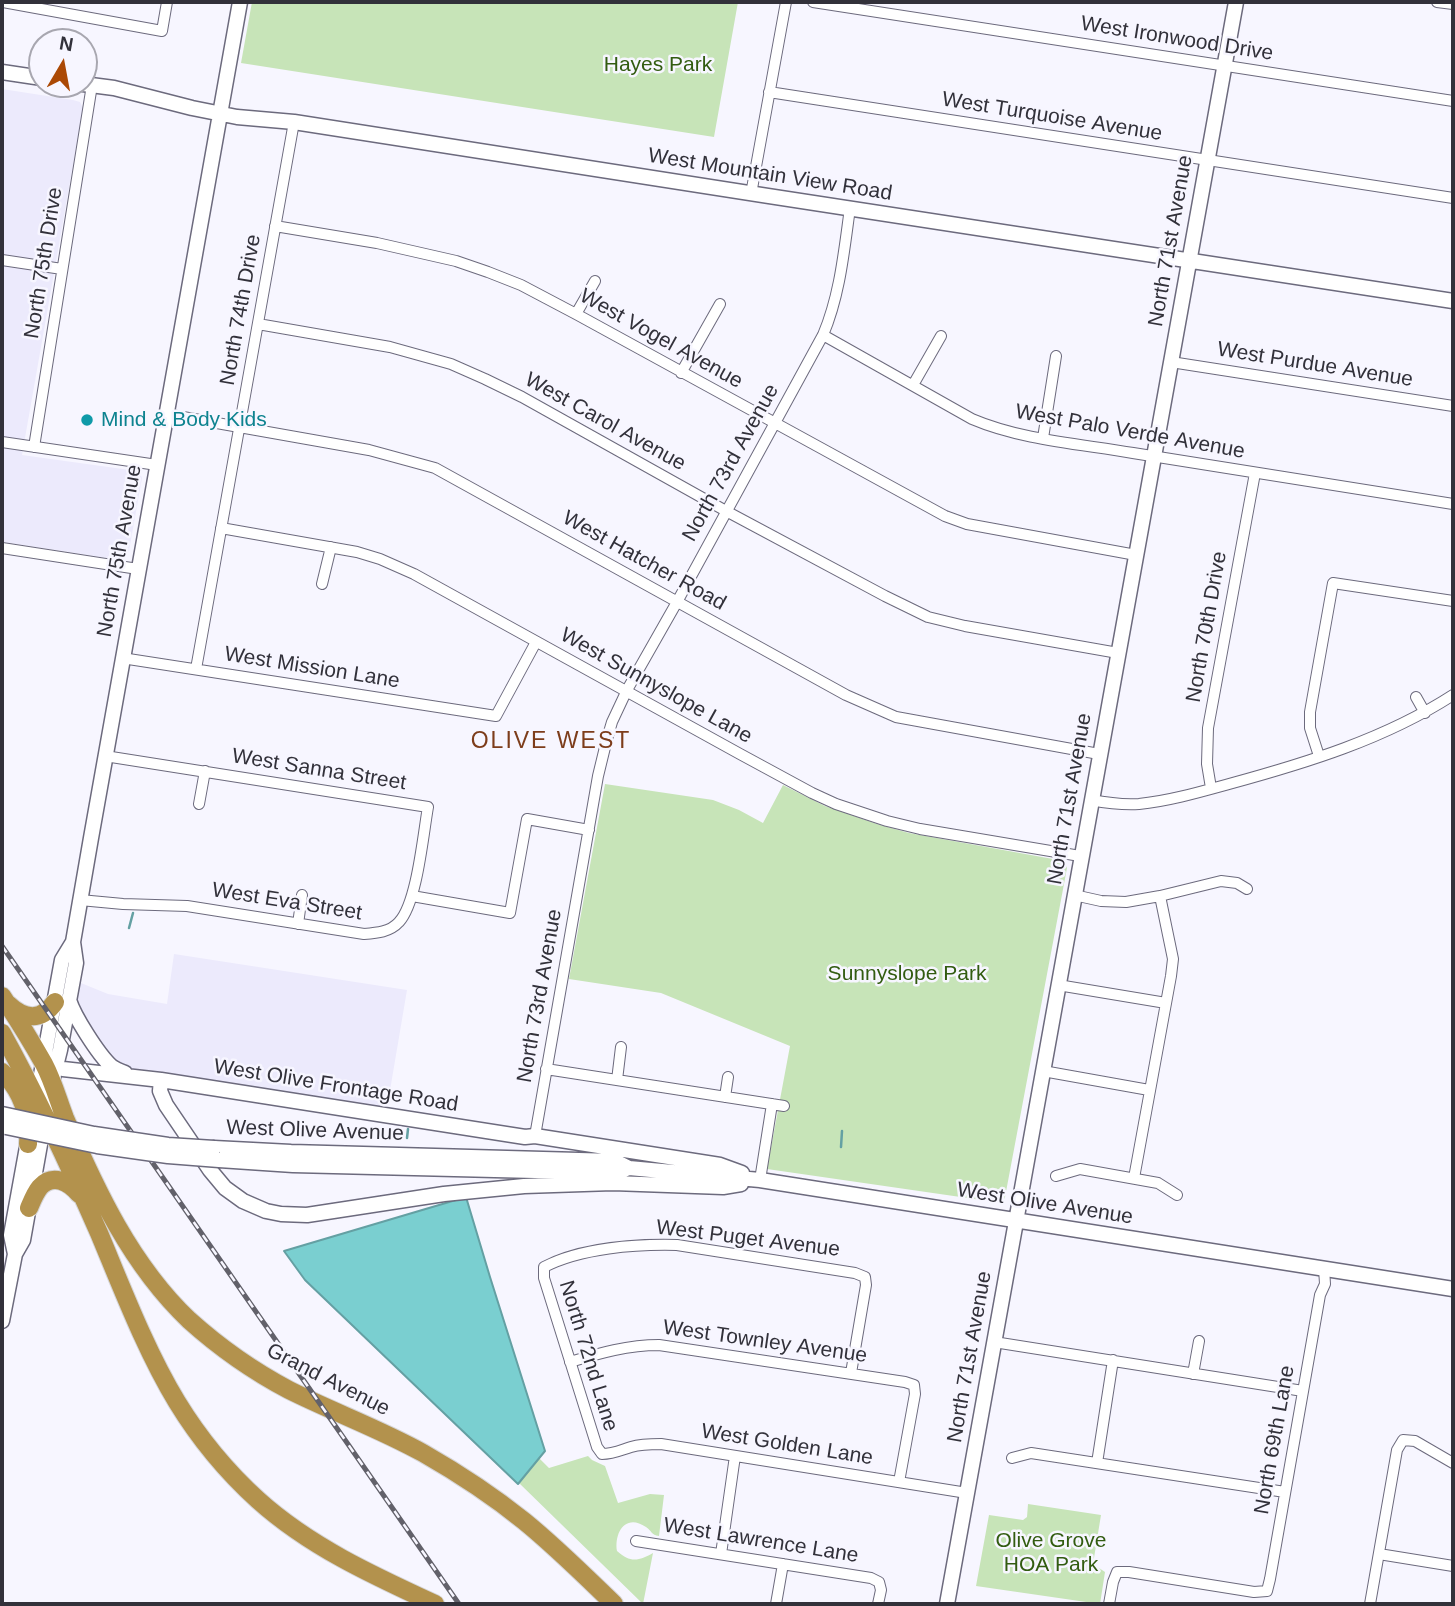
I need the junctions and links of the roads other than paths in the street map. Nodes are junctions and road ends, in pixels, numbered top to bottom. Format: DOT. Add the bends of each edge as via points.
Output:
graph roads {
  1 [pos="3,2"];
  2 [pos="167,2"];
  3 [pos="240,2"];
  4 [pos="786,2"];
  5 [pos="813,2"];
  6 [pos="1236,2"];
  7 [pos="1437,2"];
  8 [pos="1453,4"];
  9 [pos="1225,66"];
  10 [pos="2,72"];
  11 [pos="28,76"];
  12 [pos="98,86"];
  13 [pos="769,92"];
  14 [pos="85,98"];
  15 [pos="1453,101"];
  16 [pos="219,113"];
  17 [pos="294,122"];
  18 [pos="1208,160"];
  19 [pos="751,194"];
  20 [pos="1453,198"];
  21 [pos="850,208"];
  22 [pos="275,226"];
  23 [pos="2,260"];
  24 [pos="1189,262"];
  25 [pos="62,269"];
  26 [pos="595,281"];
  27 [pos="1453,302"];
  28 [pos="720,304"];
  29 [pos="576,314"];
  30 [pos="258,324"];
  31 [pos="823,335"];
  32 [pos="941,336"];
  33 [pos="1056,356"];
  34 [pos="1171,362"];
  35 [pos="681,373"];
  36 [pos="914,385"];
  37 [pos="1453,406"];
  38 [pos="166,414"];
  39 [pos="775,423"];
  40 [pos="240,426"];
  41 [pos="1043,438"];
  42 [pos="2,442"];
  43 [pos="34,447"];
  44 [pos="1153,456"];
  45 [pos="157,465"];
  46 [pos="1255,473"];
  47 [pos="1453,504"];
  48 [pos="726,511"];
  49 [pos="221,528"];
  50 [pos="331,547"];
  51 [pos="2,548"];
  52 [pos="1136,555"];
  53 [pos="138,569"];
  54 [pos="322,584"];
  55 [pos="1453,601"];
  56 [pos="677,602"];
  57 [pos="536,642"];
  58 [pos="1118,653"];
  59 [pos="122,658"];
  60 [pos="196,669"];
  61 [pos="627,690"];
  62 [pos="1453,695"];
  63 [pos="1416,696"];
  64 [pos="1424,713"];
  65 [pos="1099,754"];
  66 [pos="105,755"];
  67 [pos="1320,756"];
  68 [pos="205,771"];
  69 [pos="1212,788"];
  70 [pos="1091,800"];
  71 [pos="199,804"];
  72 [pos="589,830"];
  73 [pos="1080,856"];
  74 [pos="1247,890"];
  75 [pos="302,895"];
  76 [pos="1073,895"];
  77 [pos="412,896"];
  78 [pos="1160,896"];
  79 [pos="80,900"];
  80 [pos="298,924"];
  81 [pos="1058,985"];
  82 [pos="4,1000"];
  83 [pos="62,1001"];
  84 [pos="1166,1003"];
  85 [pos="7,1047"];
  86 [pos="621,1047"];
  87 [pos="546,1069"];
  88 [pos="1043,1071"];
  89 [pos="2,1072"];
  90 [pos="130,1075"];
  91 [pos="729,1077"];
  92 [pos="161,1080"];
  93 [pos="617,1080"];
  94 [pos="46,1081"];
  95 [pos="1149,1090"];
  96 [pos="725,1097"];
  97 [pos="772,1104"];
  98 [pos="784,1106"];
  99 [pos="46,1115"];
  100 [pos="3,1122"];
  101 [pos="535,1136"];
  102 [pos="28,1144"];
  103 [pos="1056,1176"];
  104 [pos="1134,1178"];
  105 [pos="760,1180"];
  106 [pos="1177,1195"];
  107 [pos="85,1202"];
  108 [pos="29,1208"];
  109 [pos="1017,1220"];
  110 [pos="15,1254"];
  111 [pos="544,1267"];
  112 [pos="1324,1268"];
  113 [pos="1453,1289"];
  114 [pos="2,1321"];
  115 [pos="1199,1341"];
  116 [pos="994,1342"];
  117 [pos="1113,1360"];
  118 [pos="570,1362"];
  119 [pos="851,1373"];
  120 [pos="1193,1374"];
  121 [pos="1303,1391"];
  122 [pos="602,1454"];
  123 [pos="735,1457"];
  124 [pos="1012,1458"];
  125 [pos="1097,1463"];
  126 [pos="1453,1463"];
  127 [pos="899,1482"];
  128 [pos="1285,1492"];
  129 [pos="967,1493"];
  130 [pos="636,1541"];
  131 [pos="721,1554"];
  132 [pos="1379,1554"];
  133 [pos="783,1564"];
  134 [pos="1453,1566"];
  135 [pos="435,1604"];
  136 [pos="614,1604"];
  137 [pos="776,1604"];
  138 [pos="878,1604"];
  139 [pos="947,1604"];
  140 [pos="1109,1604"];
  141 [pos="1370,1604"];
  1 -- 2 [label="street" via="162,31"];
  3 -- 16 [label="main road, North 75th Avenue"];
  4 -- 13 [label="street"];
  5 -- 9 [label="street, West Ironwood Drive"];
  6 -- 9 [label="main road, North 71st Avenue"];
  7 -- 8 [label="street"];
  9 -- 15 [label="street, West Ironwood Drive"];
  9 -- 18 [label="main road, North 71st Avenue"];
  10 -- 11 [label="main road"];
  12 -- 16 [label="main road, West Mountain View Road"];
  13 -- 18 [label="street, West Turquoise Avenue"];
  13 -- 19 [label="street"];
  14 -- 25 [label="street, North 75th Drive"];
  16 -- 17 [label="main road, West Mountain View Road"];
  16 -- 38 [label="main road, North 75th Avenue"];
  17 -- 19 [label="main road, West Mountain View Road"];
  17 -- 22 [label="street, North 74th Drive"];
  18 -- 20 [label="street, West Turquoise Avenue"];
  18 -- 24 [label="main road, North 71st Avenue"];
  19 -- 21 [label="main road, West Mountain View Road"];
  21 -- 24 [label="main road, West Mountain View Road"];
  21 -- 31 [label="street, North 73rd Avenue" via="835,300"];
  22 -- 29 [label="street, West Vogel Avenue" via="456,261 521,285"];
  22 -- 30 [label="street, North 74th Drive"];
  23 -- 25 [label="street"];
  24 -- 27 [label="main road, West Mountain View Road"];
  24 -- 34 [label="main road, North 71st Avenue"];
  25 -- 43 [label="street, North 75th Drive"];
  26 -- 29 [label="street"];
  28 -- 35 [label="street"];
  29 -- 35 [label="street, West Vogel Avenue"];
  30 -- 40 [label="street, North 74th Drive"];
  30 -- 48 [label="street, West Carol Avenue" via="390,347 451,364 522,397"];
  31 -- 36 [label="street, West Palo Verde Avenue"];
  31 -- 39 [label="street, North 73rd Avenue"];
  32 -- 36 [label="street"];
  33 -- 41 [label="street"];
  34 -- 37 [label="street, West Purdue Avenue"];
  34 -- 44 [label="main road, North 71st Avenue"];
  35 -- 39 [label="street, West Vogel Avenue"];
  36 -- 41 [label="street, West Palo Verde Avenue" via="991,427"];
  38 -- 40 [label="street, West Hatcher Road"];
  38 -- 45 [label="main road, North 75th Avenue"];
  39 -- 48 [label="street, North 73rd Avenue"];
  39 -- 52 [label="street, West Vogel Avenue" via="945,516"];
  40 -- 49 [label="street, North 74th Drive"];
  40 -- 56 [label="street, West Hatcher Road" via="369,450 435,468"];
  41 -- 44 [label="street, West Palo Verde Avenue"];
  42 -- 43 [label="street"];
  43 -- 45 [label="street"];
  44 -- 46 [label="street, West Palo Verde Avenue"];
  44 -- 52 [label="main road, North 71st Avenue"];
  45 -- 53 [label="main road, North 75th Avenue"];
  46 -- 47 [label="street, West Palo Verde Avenue"];
  46 -- 69 [label="street, North 70th Drive" via="1208,728"];
  48 -- 56 [label="street, North 73rd Avenue"];
  48 -- 58 [label="street, West Carol Avenue" via="928,617"];
  49 -- 50 [label="street, West Sunnyslope Lane"];
  49 -- 60 [label="street, North 74th Drive"];
  50 -- 54 [label="street"];
  50 -- 57 [label="street, West Sunnyslope Lane" via="380,559 414,574"];
  51 -- 53 [label="street"];
  52 -- 58 [label="main road, North 71st Avenue"];
  53 -- 59 [label="main road, North 75th Avenue"];
  55 -- 67 [label="street" via="1333,583 1310,712 1310,728"];
  56 -- 61 [label="street, North 73rd Avenue"];
  56 -- 65 [label="street, West Hatcher Road" via="846,695 896,717"];
  57 -- 60 [label="street, West Mission Lane" via="496,716"];
  57 -- 61 [label="street, West Sunnyslope Lane"];
  58 -- 65 [label="main road, North 71st Avenue"];
  59 -- 60 [label="street, West Mission Lane"];
  59 -- 66 [label="main road, North 75th Avenue"];
  61 -- 72 [label="street, North 73rd Avenue" via="607,739"];
  61 -- 73 [label="street, West Sunnyslope Lane" via="836,804 887,821"];
  62 -- 64 [label="street"];
  63 -- 64 [label="street"];
  64 -- 67 [label="street"];
  65 -- 70 [label="main road, North 71st Avenue"];
  66 -- 68 [label="street, West Sanna Street"];
  66 -- 79 [label="main road, North 75th Avenue"];
  67 -- 69 [label="street"];
  68 -- 71 [label="street, West Sanna Street"];
  68 -- 77 [label="street, West Sanna Street" via="428,807"];
  69 -- 70 [label="street" via="1138,804"];
  70 -- 73 [label="main road, North 71st Avenue"];
  72 -- 77 [label="street" via="527,819 510,913"];
  72 -- 87 [label="street, North 73rd Avenue"];
  73 -- 76 [label="main road, North 71st Avenue"];
  74 -- 78 [label="street" via="1221,881"];
  75 -- 80 [label="street"];
  76 -- 78 [label="street" via="1114,902"];
  76 -- 81 [label="main road, North 71st Avenue"];
  77 -- 80 [label="street, West Eva Street" via="398,923 377,933"];
  78 -- 84 [label="street" via="1173,959"];
  79 -- 80 [label="street, West Eva Street" via="187,906"];
  79 -- 83 [label="main road, North 75th Avenue" via="73,942 62,960"];
  81 -- 84 [label="street"];
  81 -- 88 [label="main road, North 71st Avenue"];
  82 -- 83 [label="highway" via="18,1013 34,1016"];
  82 -- 94 [label="highway"];
  83 -- 90 [label="main road" via="110,1065"];
  83 -- 94 [label="main road, North 75th Avenue"];
  84 -- 95 [label="street"];
  85 -- 94 [label="highway"];
  85 -- 94 [label="highway" via="27,1056"];
  86 -- 93 [label="street"];
  87 -- 93 [label="street"];
  87 -- 101 [label="street, North 73rd Avenue"];
  88 -- 95 [label="street"];
  88 -- 109 [label="main road, North 71st Avenue"];
  89 -- 102 [label="highway" via="25,1109"];
  90 -- 92 [label="main road, West Olive Frontage Road"];
  90 -- 94 [label="main road, West Olive Frontage Road"];
  91 -- 96 [label="street"];
  92 -- 101 [label="main road, West Olive Frontage Road"];
  92 -- 105 [label="main road" via="166,1105 225,1188 243,1201 281,1214 307,1215 524,1186 613,1182 723,1187"];
  93 -- 96 [label="street"];
  94 -- 99 [label="highway"];
  94 -- 102 [label="main road, North 75th Avenue"];
  94 -- 136 [label="highway, Grand Avenue" via="130,1246 168,1297 206,1335 275,1382 414,1449 479,1488 524,1521"];
  95 -- 104 [label="street"];
  96 -- 97 [label="street"];
  97 -- 98 [label="street"];
  97 -- 105 [label="street"];
  99 -- 107 [label="highway"];
  99 -- 108 [label="main road, North 75th Avenue"];
  100 -- 105 [label="main road, West Olive Avenue, bridge" via="217,1154 615,1161 629,1168"];
  101 -- 105 [label="main road, West Olive Frontage Road" via="720,1164"];
  102 -- 110 [label="main road, North 75th Avenue" via="11,1235"];
  103 -- 104 [label="street" via="1080,1169"];
  104 -- 106 [label="street" via="1158,1183"];
  105 -- 109 [label="main road, West Olive Avenue"];
  107 -- 108 [label="highway" via="70,1185 54,1180 40,1187"];
  107 -- 135 [label="highway" via="176,1401 215,1456 258,1501 305,1537"];
  108 -- 110 [label="main road, North 75th Avenue" via="23,1240"];
  109 -- 112 [label="main road, West Olive Avenue"];
  109 -- 116 [label="main road, North 71st Avenue"];
  110 -- 114 [label="main road, North 75th Avenue"];
  111 -- 118 [label="street, North 72nd Lane"];
  111 -- 119 [label="street, West Puget Avenue" via="607,1248 654,1244 855,1273 865,1277 866,1285"];
  112 -- 113 [label="main road, West Olive Avenue"];
  112 -- 121 [label="street, North 69th Lane"];
  115 -- 120 [label="street"];
  116 -- 117 [label="street"];
  116 -- 129 [label="main road, North 71st Avenue"];
  117 -- 120 [label="street"];
  117 -- 125 [label="street"];
  118 -- 119 [label="street, West Townley Avenue" via="634,1345 659,1345"];
  118 -- 122 [label="street, North 72nd Lane"];
  119 -- 127 [label="street, West Townley Avenue" via="914,1385"];
  120 -- 121 [label="street"];
  121 -- 128 [label="street, North 69th Lane"];
  122 -- 123 [label="street, West Golden Lane" via="661,1444"];
  123 -- 127 [label="street, West Golden Lane"];
  123 -- 131 [label="street"];
  124 -- 125 [label="street" via="1031,1453"];
  125 -- 128 [label="street"];
  126 -- 132 [label="street" via="1415,1441 1403,1440 1397,1450"];
  127 -- 129 [label="street, West Golden Lane"];
  128 -- 140 [label="street, North 69th Lane" via="1267,1591 1117,1572"];
  129 -- 139 [label="main road, North 71st Avenue"];
  130 -- 131 [label="street, West Lawrence Lane"];
  131 -- 133 [label="street, West Lawrence Lane"];
  132 -- 134 [label="street"];
  132 -- 141 [label="street"];
  133 -- 137 [label="street"];
  133 -- 138 [label="street, West Lawrence Lane" via="871,1578 879,1582"];
}
